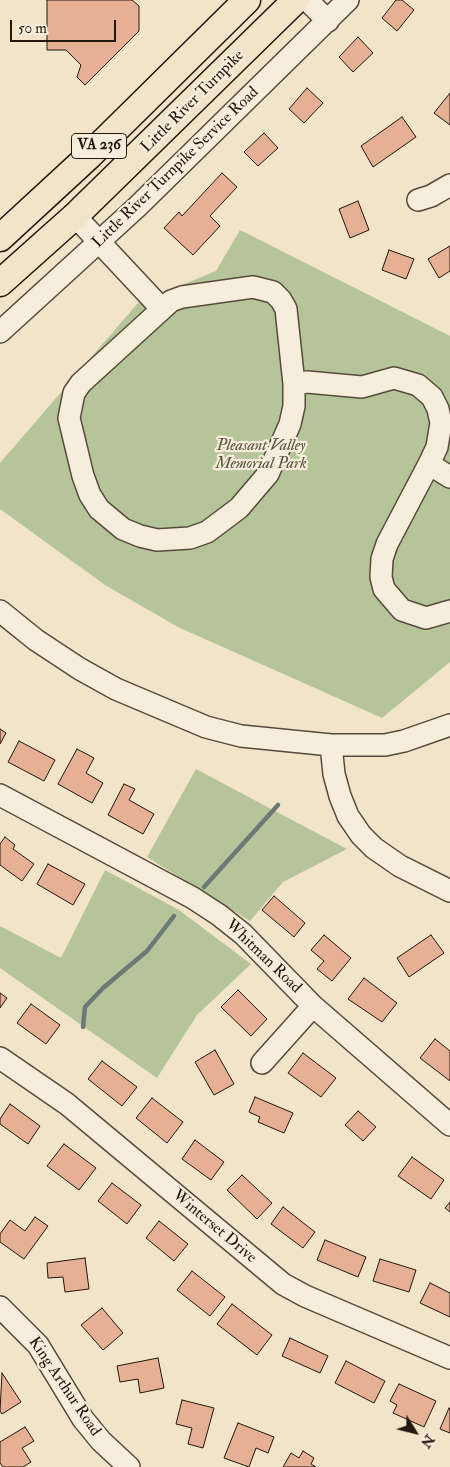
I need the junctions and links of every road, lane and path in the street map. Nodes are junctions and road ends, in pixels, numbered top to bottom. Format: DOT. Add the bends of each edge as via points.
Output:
graph roads {
  1 [pos="225,0"];
  2 [pos="247,0"];
  3 [pos="296,0"];
  4 [pos="307,0"];
  5 [pos="348,0"];
  6 [pos="328,21"];
  7 [pos="196,52"];
  8 [pos="450,185"];
  9 [pos="418,200"];
  10 [pos="75,216"];
  11 [pos="0,238"];
  12 [pos="100,242"];
  13 [pos="0,283"];
  14 [pos="161,308"];
  15 [pos="0,332"];
  16 [pos="294,384"];
  17 [pos="428,464"];
  18 [pos="450,477"];
  19 [pos="0,611"];
  20 [pos="450,611"];
  21 [pos="450,725"];
  22 [pos="331,745"];
  23 [pos="0,795"];
  24 [pos="450,891"];
  25 [pos="313,1006"];
  26 [pos="0,1058"];
  27 [pos="262,1063"];
  28 [pos="450,1125"];
  29 [pos="0,1307"];
  30 [pos="450,1358"];
  31 [pos="122,1465"];
  1 -- 7 [label="main road" via="219,16"];
  2 -- 7 [label="main road, Little River Turnpike / VA 236"];
  3 -- 10 [label="main road, Little River Turnpike / VA 236"];
  4 -- 6 [label="street"];
  5 -- 6 [label="street, Little River Turnpike Service Road"];
  6 -- 12 [label="street, Little River Turnpike Service Road"];
  7 -- 11 [label="main road, Little River Turnpike / VA 236"];
  8 -- 9 [label="street"];
  10 -- 12 [label="street"];
  10 -- 13 [label="main road, Little River Turnpike / VA 236"];
  12 -- 14 [label="street"];
  12 -- 15 [label="street, Little River Turnpike Service Road"];
  14 -- 16 [label="street" via="182,297 253,286 273,292 286,309"];
  14 -- 16 [label="street" via="81,383 70,405 70,427 90,495 99,509 123,529 157,540 190,538 207,532 239,508 268,474 280,450 292,415"];
  16 -- 17 [label="street" via="307,382 362,387 394,378 418,384 432,397 441,423 437,447"];
  17 -- 18 [label="street"];
  17 -- 20 [label="street" via="387,544 381,577 384,589 402,610 426,618"];
  19 -- 22 [label="street" via="80,669 155,707 206,727 241,736"];
  21 -- 22 [label="street" via="385,745"];
  22 -- 24 [label="street" via="340,796 361,835 400,866"];
  23 -- 25 [label="street, Whitman Road" via="219,915 243,934"];
  25 -- 27 [label="street"];
  25 -- 28 [label="street, Whitman Road"];
  26 -- 30 [label="street, Winterset Drive" via="67,1104 283,1284"];
  29 -- 31 [label="street, King Arthur Road" via="38,1345 83,1419"];
}
